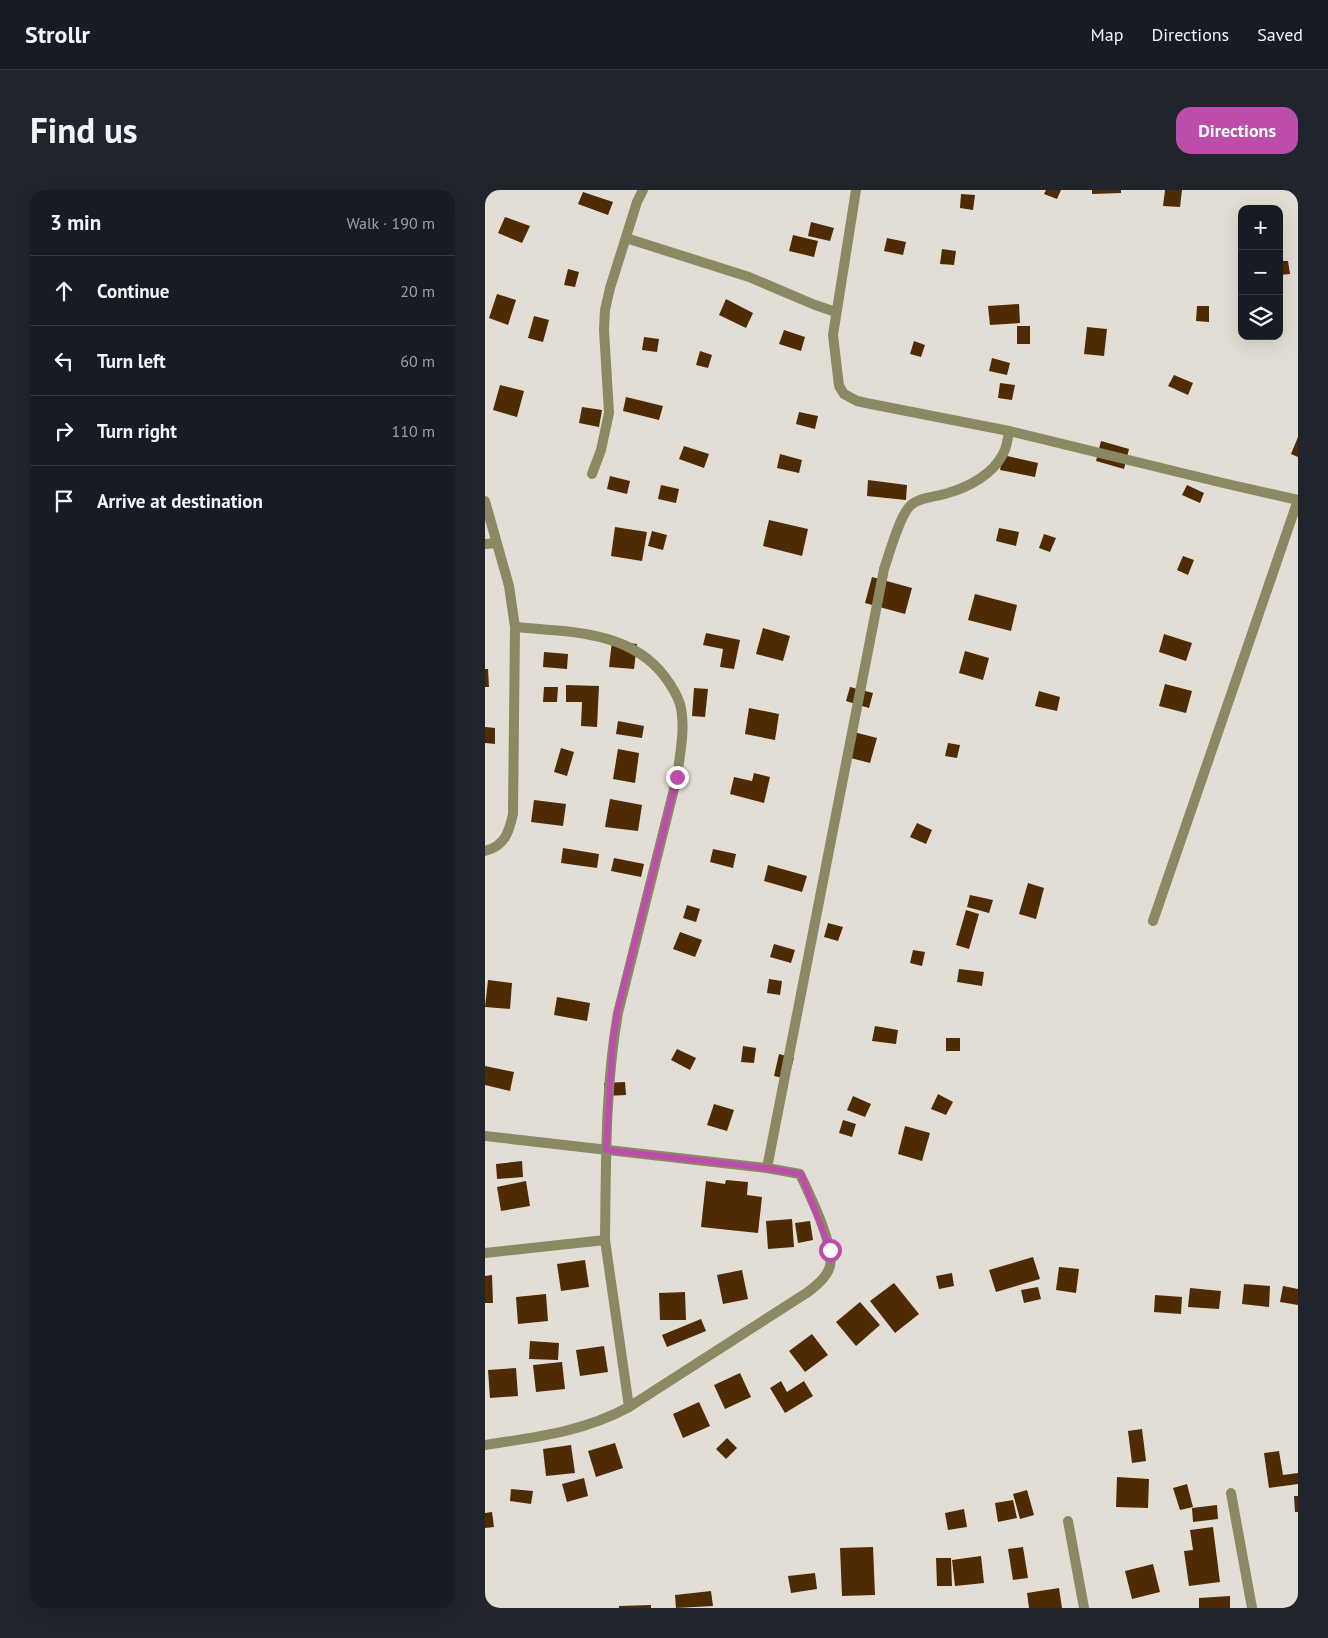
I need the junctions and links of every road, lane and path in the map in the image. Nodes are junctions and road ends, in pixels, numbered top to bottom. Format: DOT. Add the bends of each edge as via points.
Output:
graph roads {
  1 [pos="643,190"];
  2 [pos="856,190"];
  3 [pos="626,238"];
  4 [pos="836,312"];
  5 [pos="1009,432"];
  6 [pos="592,474"];
  7 [pos="1298,500"];
  8 [pos="485,501"];
  9 [pos="496,543"];
  10 [pos="485,544"];
  11 [pos="515,627"];
  12 [pos="485,851"];
  13 [pos="1153,921"];
  14 [pos="485,1136"];
  15 [pos="606,1150"];
  16 [pos="767,1168"];
  17 [pos="605,1240"];
  18 [pos="485,1253"];
  19 [pos="629,1407"];
  20 [pos="485,1445"];
  21 [pos="1231,1493"];
  22 [pos="1068,1521"];
  23 [pos="1084,1608"];
  24 [pos="1251,1608"];
  1 -- 3 [label="street"];
  2 -- 4 [label="street"];
  3 -- 4 [label="street" via="749,277"];
  3 -- 6 [label="street" via="605,310 609,413"];
  4 -- 5 [label="street" via="833,335 837,376 844,394 857,401"];
  5 -- 7 [label="street"];
  5 -- 16 [label="street" via="1004,453 991,470 966,486 911,505 884,569"];
  7 -- 13 [label="street"];
  8 -- 9 [label="street"];
  9 -- 10 [label="street"];
  9 -- 11 [label="street" via="509,586"];
  11 -- 12 [label="street" via="513,814 510,831 504,840"];
  11 -- 15 [label="street" via="579,632 637,650 657,666 680,703 682,721 677,777 617,1013"];
  14 -- 15 [label="street"];
  15 -- 16 [label="street"];
  15 -- 17 [label="street"];
  16 -- 19 [label="street" via="801,1174 830,1250 830,1268 826,1275 808,1292"];
  17 -- 18 [label="street"];
  17 -- 19 [label="street"];
  19 -- 20 [label="street" via="609,1418 566,1432"];
  21 -- 24 [label="street"];
  22 -- 23 [label="street"];
}
